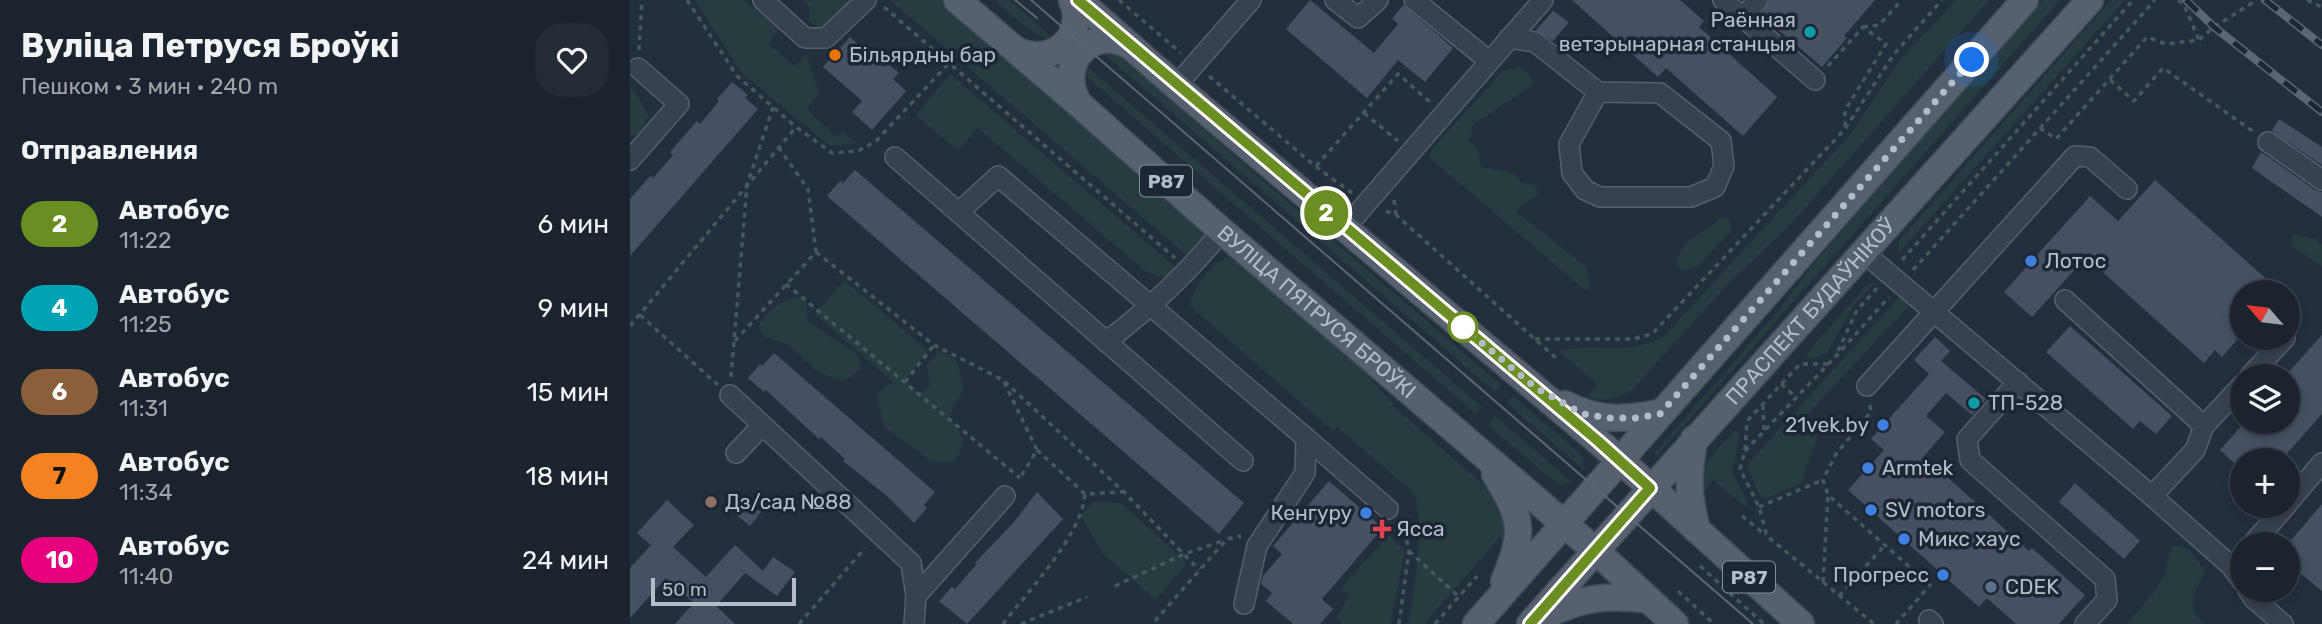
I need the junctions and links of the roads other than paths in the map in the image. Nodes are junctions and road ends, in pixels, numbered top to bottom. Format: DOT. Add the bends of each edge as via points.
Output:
graph roads {
  1 [pos="763,0"];
  2 [pos="866,0"];
  3 [pos="957,0"];
  4 [pos="1072,0"];
  5 [pos="1078,0"];
  6 [pos="1251,0"];
  7 [pos="1335,0"];
  8 [pos="1378,0"];
  9 [pos="1414,0"];
  10 [pos="1543,0"];
  11 [pos="1723,0"];
  12 [pos="1758,0"];
  13 [pos="2025,0"];
  14 [pos="2090,0"];
  15 [pos="1743,18"];
  16 [pos="1509,38"];
  17 [pos="1132,47"];
  18 [pos="1014,50"];
  19 [pos="1489,61"];
  20 [pos="638,68"];
  21 [pos="1815,80"];
  22 [pos="1176,86"];
  23 [pos="1598,92"];
  24 [pos="1079,104"];
  25 [pos="2268,142"];
  26 [pos="895,157"];
  27 [pos="630,160"];
  28 [pos="2322,180"];
  29 [pos="2127,188"];
  30 [pos="958,212"];
  31 [pos="1345,228"];
  32 [pos="1222,232"];
  33 [pos="1863,252"];
  34 [pos="2065,300"];
  35 [pos="1152,306"];
  36 [pos="1935,311"];
  37 [pos="1106,342"];
  38 [pos="2273,350"];
  39 [pos="2261,364"];
  40 [pos="2018,382"];
  41 [pos="1867,386"];
  42 [pos="1536,388"];
  43 [pos="730,395"];
  44 [pos="2230,398"];
  45 [pos="1660,414"];
  46 [pos="762,426"];
  47 [pos="2204,426"];
  48 [pos="1306,438"];
  49 [pos="1694,439"];
  50 [pos="736,453"];
  51 [pos="1483,455"];
  52 [pos="1619,459"];
  53 [pos="1242,461"];
  54 [pos="2322,463"];
  55 [pos="1650,488"];
  56 [pos="2300,489"];
  57 [pos="1005,496"];
  58 [pos="2151,496"];
  59 [pos="1395,513"];
  60 [pos="2275,518"];
  61 [pos="1564,523"];
  62 [pos="1697,530"];
  63 [pos="2262,532"];
  64 [pos="1596,551"];
  65 [pos="2230,560"];
  66 [pos="916,596"];
  67 [pos="1648,600"];
  68 [pos="1495,602"];
  69 [pos="2257,602"];
  70 [pos="1244,604"];
  71 [pos="1531,623"];
  72 [pos="914,624"];
  73 [pos="1476,624"];
  74 [pos="1675,624"];
  75 [pos="1801,624"];
  76 [pos="2085,624"];
  77 [pos="2283,624"];
  1 -- 2 [label="lane" via="806,38 827,38"];
  3 -- 18 [label="main road, ВУЛІЦА ПЯТРУСЯ БРОЎКІ / Р87"];
  4 -- 18 [label="main road" via="1076,23 1062,47 1044,56"];
  5 -- 17 [label="main road, Р87"];
  6 -- 22 [label="lane"];
  7 -- 8 [label="lane" via="1359,18"];
  9 -- 19 [label="lane"];
  10 -- 16 [label="lane"];
  11 -- 15 [label="lane"];
  12 -- 15 [label="lane"];
  13 -- 45 [label="main road, ПРАСПЕКТ БУДАЎНІКОЎ"];
  14 -- 33 [label="main road, ПРАСПЕКТ БУДАЎНІКОЎ"];
  15 -- 21 [label="lane"];
  16 -- 19 [label="lane"];
  16 -- 23 [label="lane" via="1535,42"];
  17 -- 22 [label="main road, Р87"];
  17 -- 24 [label="main road" via="1101,40 1082,50 1070,76"];
  18 -- 24 [label="main road, ВУЛІЦА ПЯТРУСЯ БРОЎКІ / Р87"];
  19 -- 31 [label="lane"];
  20 -- 27 [label="lane" via="679,104"];
  22 -- 31 [label="main road, Р87"];
  23 -- 23 [label="lane" via="1569,144 1572,173 1585,190 1600,197 1691,197 1715,187 1724,166 1721,141 1660,93"];
  24 -- 32 [label="main road, ВУЛІЦА ПЯТРУСЯ БРОЎКІ / Р87"];
  25 -- 28 [label="lane"];
  26 -- 30 [label="lane"];
  29 -- 36 [label="lane" via="2090,157 2075,156"];
  30 -- 35 [label="lane" via="998,176"];
  30 -- 37 [label="lane"];
  31 -- 42 [label="main road, Р87"];
  32 -- 35 [label="lane"];
  32 -- 51 [label="main road, ВУЛІЦА ПЯТРУСЯ БРОЎКІ / Р87"];
  33 -- 36 [label="lane"];
  33 -- 49 [label="main road, ПРАСПЕКТ БУДАЎНІКОЎ"];
  34 -- 47 [label="lane"];
  35 -- 37 [label="lane"];
  35 -- 48 [label="lane"];
  36 -- 40 [label="lane"];
  36 -- 41 [label="lane"];
  37 -- 53 [label="lane"];
  38 -- 39 [label="lane"];
  40 -- 58 [label="lane"];
  40 -- 76 [label="lane" via="1967,439 1970,460 2105,579 2107,600"];
  42 -- 45 [label="main road" via="1583,414 1622,418"];
  42 -- 52 [label="main road, Р87"];
  43 -- 46 [label="lane"];
  44 -- 47 [label="lane"];
  45 -- 52 [label="main road, ПРАСПЕКТ БУДАЎНІКОЎ"];
  46 -- 50 [label="lane"];
  46 -- 66 [label="lane" via="911,563"];
  47 -- 58 [label="lane" via="2194,450"];
  48 -- 59 [label="lane"];
  48 -- 70 [label="lane" via="1305,473 1257,546"];
  49 -- 55 [label="main road, ПРАСПЕКТ БУДАЎНІКОЎ"];
  49 -- 62 [label="main road" via="1688,481"];
  51 -- 61 [label="main road, ВУЛІЦА ПЯТРУСЯ БРОЎКІ / Р87"];
  51 -- 68 [label="main road" via="1519,524 1517,549"];
  52 -- 55 [label="main road, Р87"];
  52 -- 61 [label="main road, ПРАСПЕКТ БУДАЎНІКОЎ"];
  54 -- 56 [label="lane"];
  55 -- 62 [label="main road, Р87"];
  55 -- 64 [label="main road, ПРАСПЕКТ БУДАЎНІКОЎ"];
  57 -- 66 [label="lane"];
  58 -- 65 [label="lane"];
  60 -- 63 [label="lane"];
  61 -- 64 [label="main road, ВУЛІЦА ПЯТРУСЯ БРОЎКІ / Р87"];
  61 -- 68 [label="main road, ПРАСПЕКТ БУДАЎНІКОЎ"];
  62 -- 75 [label="main road, Р87"];
  64 -- 67 [label="main road, ВУЛІЦА ПЯТРУСЯ БРОЎКІ / Р87"];
  64 -- 71 [label="main road, ПРАСПЕКТ БУДАЎНІКОЎ"];
  66 -- 72 [label="lane"];
  67 -- 71 [label="main road" via="1580,601"];
  67 -- 74 [label="main road, ВУЛІЦА ПЯТРУСЯ БРОЎКІ / Р87"];
  68 -- 73 [label="main road, ПРАСПЕКТ БУДАЎНІКОЎ"];
  69 -- 77 [label="lane"];
}
